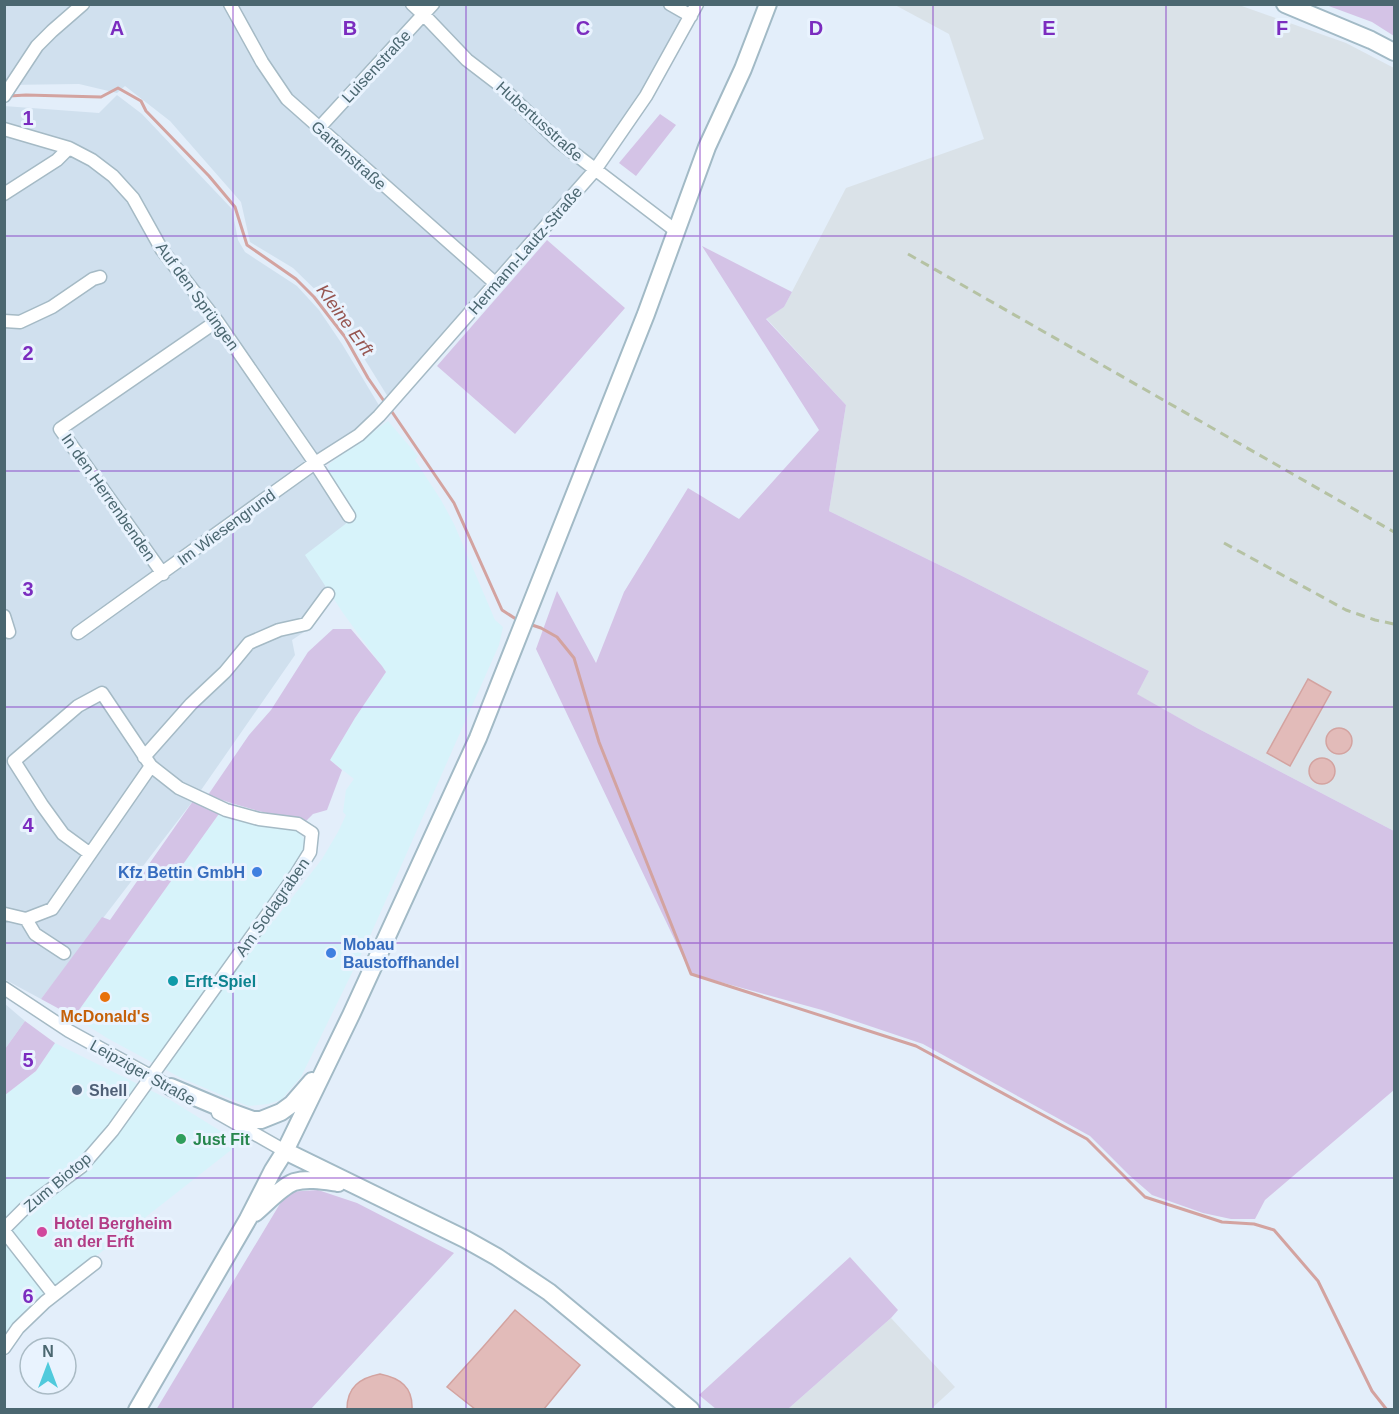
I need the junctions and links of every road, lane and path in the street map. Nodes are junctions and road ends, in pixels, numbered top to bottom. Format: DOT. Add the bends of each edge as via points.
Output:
graph roads {
  1 [pos="82,4"];
  2 [pos="231,4"];
  3 [pos="411,4"];
  4 [pos="433,4"];
  5 [pos="670,4"];
  6 [pos="768,4"];
  7 [pos="1285,4"];
  8 [pos="694,10"];
  9 [pos="424,15"];
  10 [pos="1395,52"];
  11 [pos="7,89"];
  12 [pos="319,128"];
  13 [pos="4,129"];
  14 [pos="69,148"];
  15 [pos="595,170"];
  16 [pos="4,194"];
  17 [pos="676,231"];
  18 [pos="100,277"];
  19 [pos="495,283"];
  20 [pos="4,321"];
  21 [pos="216,321"];
  22 [pos="315,463"];
  23 [pos="349,516"];
  24 [pos="163,574"];
  25 [pos="328,594"];
  26 [pos="4,616"];
  27 [pos="9,632"];
  28 [pos="78,633"];
  29 [pos="9,759"];
  30 [pos="147,761"];
  31 [pos="89,853"];
  32 [pos="4,915"];
  33 [pos="26,919"];
  34 [pos="64,952"];
  35 [pos="4,988"];
  36 [pos="326,1065"];
  37 [pos="152,1077"];
  38 [pos="171,1087"];
  39 [pos="285,1151"];
  40 [pos="351,1184"];
  41 [pos="248,1219"];
  42 [pos="4,1230"];
  43 [pos="95,1263"];
  44 [pos="54,1294"];
  45 [pos="4,1348"];
  46 [pos="137,1410"];
  47 [pos="691,1410"];
  1 -- 11 [label="street" via="37,46"];
  2 -- 12 [label="street, Gartenstraße" via="287,99"];
  3 -- 9 [label="street, Hubertusstraße"];
  4 -- 9 [label="street, Luisenstraße"];
  5 -- 8 [label="street"];
  6 -- 17 [label="main road"];
  7 -- 10 [label="main road"];
  8 -- 15 [label="street, Hermann-Lautz-Straße" via="646,96"];
  9 -- 12 [label="street, Luisenstraße"];
  9 -- 15 [label="street, Hubertusstraße" via="468,60"];
  12 -- 19 [label="street, Gartenstraße"];
  13 -- 14 [label="street, Auf den Sprüngen"];
  14 -- 16 [label="street"];
  14 -- 21 [label="street, Auf den Sprüngen" via="113,176 133,198 162,250"];
  15 -- 17 [label="street, Hubertusstraße"];
  15 -- 19 [label="street, Hermann-Lautz-Straße"];
  17 -- 36 [label="main road" via="478,738"];
  18 -- 20 [label="street" via="20,322"];
  19 -- 22 [label="street, Hermann-Lautz-Straße" via="379,416 359,435"];
  21 -- 22 [label="street, Auf den Sprüngen"];
  21 -- 24 [label="street, In den Herrenbenden" via="60,429"];
  22 -- 23 [label="street, Auf den Sprüngen"];
  22 -- 24 [label="street, Im Wiesengrund"];
  24 -- 28 [label="street, Im Wiesengrund"];
  25 -- 30 [label="street" via="306,624 249,643 191,704"];
  26 -- 27 [label="street"];
  29 -- 30 [label="street, Am Sodagraben" via="78,705 102,693"];
  29 -- 31 [label="street" via="63,834"];
  30 -- 31 [label="street"];
  30 -- 37 [label="street, Am Sodagraben" via="179,788 226,810 298,824 312,833 310,852 297,873"];
  31 -- 33 [label="street" via="52,909"];
  32 -- 33 [label="street"];
  33 -- 34 [label="street" via="35,934"];
  35 -- 37 [label="street, Leipziger Straße" via="69,1031"];
  36 -- 38 [label="main road" via="292,1104 261,1120"];
  36 -- 39 [label="main road"];
  37 -- 38 [label="street, Leipziger Straße"];
  37 -- 42 [label="street, Zum Biotop" via="81,1167 24,1209"];
  38 -- 39 [label="street, Leipziger Straße"];
  39 -- 40 [label="main road"];
  39 -- 41 [label="main road"];
  40 -- 41 [label="main road" via="311,1180 292,1183"];
  40 -- 47 [label="main road" via="497,1257 549,1292"];
  41 -- 46 [label="main road"];
  42 -- 44 [label="street, Zum Biotop"];
  43 -- 44 [label="street"];
  44 -- 45 [label="street" via="18,1328"];
}
